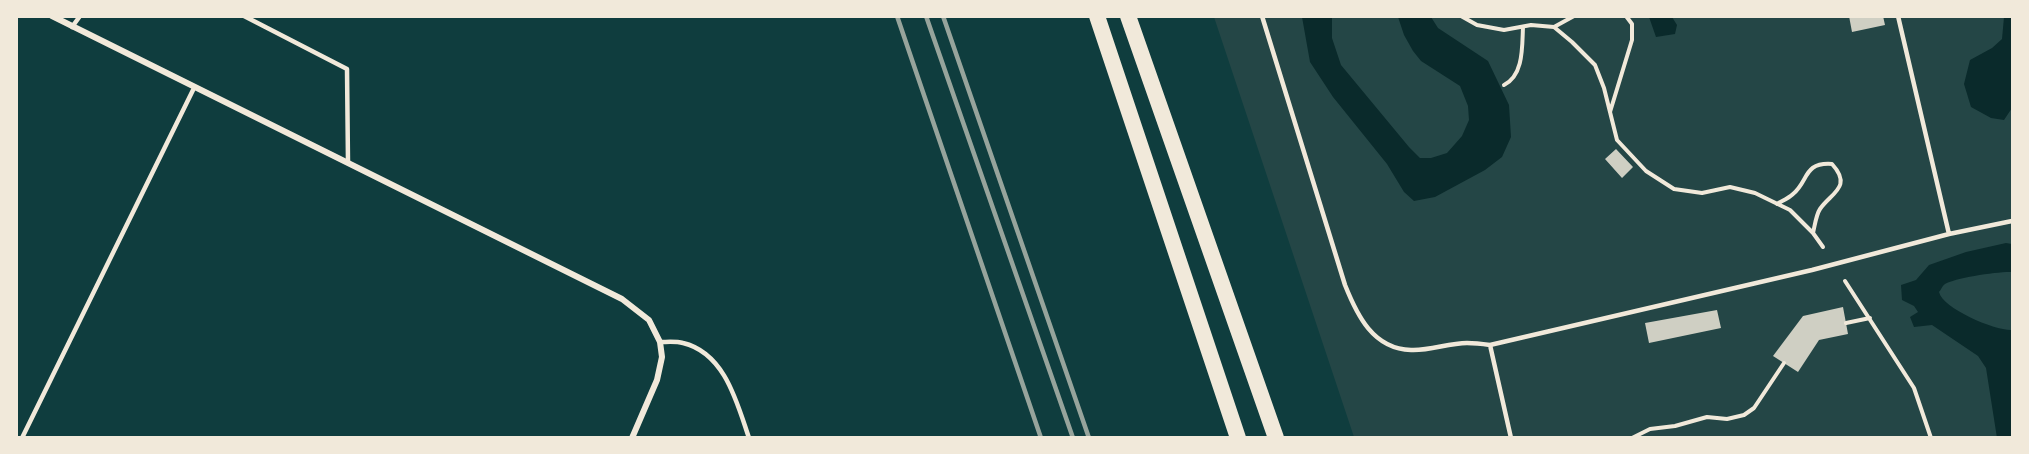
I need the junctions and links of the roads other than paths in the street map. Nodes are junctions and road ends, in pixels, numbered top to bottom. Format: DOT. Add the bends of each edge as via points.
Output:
graph roads {
  1 [pos="52,16"];
  2 [pos="80,16"];
  3 [pos="244,16"];
  4 [pos="1097,16"];
  5 [pos="1128,16"];
  6 [pos="1262,16"];
  7 [pos="1898,16"];
  8 [pos="72,27"];
  9 [pos="194,88"];
  10 [pos="348,164"];
  11 [pos="2013,221"];
  12 [pos="1949,234"];
  13 [pos="660,342"];
  14 [pos="1490,345"];
  15 [pos="22,438"];
  16 [pos="632,438"];
  17 [pos="748,438"];
  18 [pos="1238,438"];
  19 [pos="1276,438"];
  20 [pos="1511,438"];
  1 -- 8 [label="street"];
  2 -- 8 [label="lane"];
  3 -- 10 [label="lane" via="347,69"];
  4 -- 18 [label="highway"];
  5 -- 19 [label="highway"];
  6 -- 14 [label="lane" via="1345,285 1362,322 1385,343 1399,348"];
  7 -- 12 [label="lane"];
  8 -- 9 [label="street"];
  9 -- 10 [label="street"];
  9 -- 15 [label="lane"];
  10 -- 13 [label="street" via="622,299 649,320"];
  11 -- 12 [label="lane"];
  12 -- 14 [label="lane"];
  13 -- 16 [label="street" via="662,357 657,380"];
  13 -- 17 [label="lane" via="683,343 722,370"];
  14 -- 20 [label="lane"];
}
